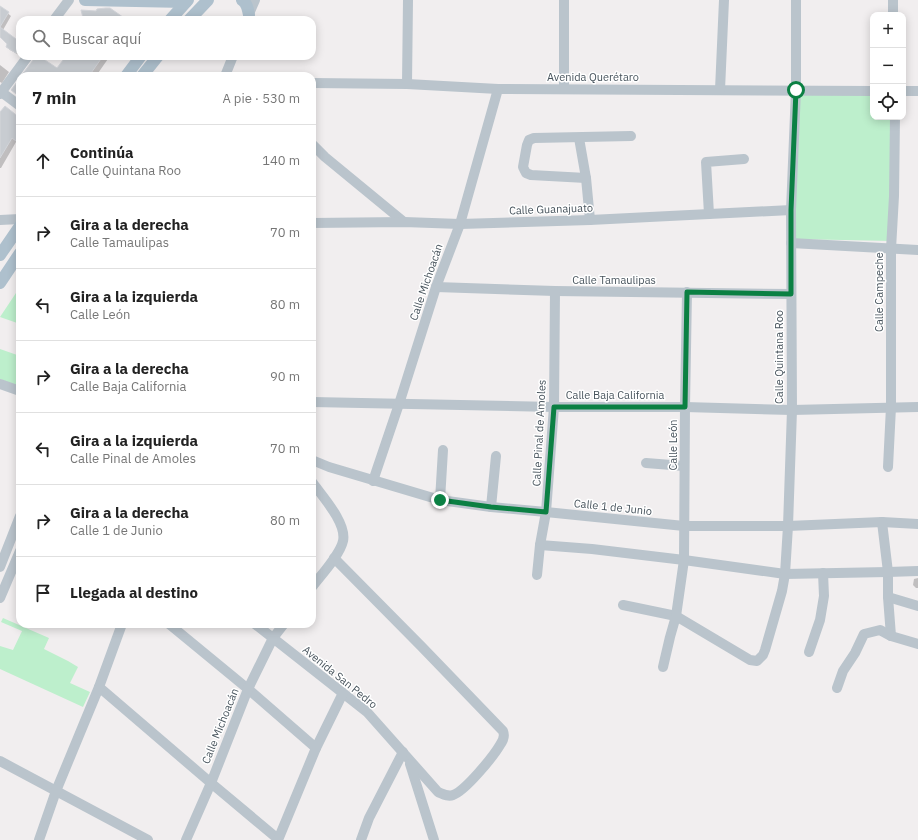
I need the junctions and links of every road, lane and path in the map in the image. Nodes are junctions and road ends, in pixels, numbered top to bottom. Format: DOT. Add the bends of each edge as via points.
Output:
graph roads {
  1 [pos="69,0"];
  2 [pos="85,0"];
  3 [pos="208,0"];
  4 [pos="242,0"];
  5 [pos="255,0"];
  6 [pos="408,0"];
  7 [pos="564,0"];
  8 [pos="724,0"];
  9 [pos="796,0"];
  10 [pos="893,0"];
  11 [pos="187,1"];
  12 [pos="893,12"];
  13 [pos="57,16"];
  14 [pos="174,16"];
  15 [pos="193,16"];
  16 [pos="248,16"];
  17 [pos="249,16"];
  18 [pos="25,60"];
  19 [pos="138,60"];
  20 [pos="155,60"];
  21 [pos="231,60"];
  22 [pos="129,72"];
  23 [pos="145,72"];
  24 [pos="227,72"];
  25 [pos="316,83"];
  26 [pos="406,84"];
  27 [pos="498,89"];
  28 [pos="564,89"];
  29 [pos="720,90"];
  30 [pos="796,90"];
  31 [pos="870,91"];
  32 [pos="906,91"];
  33 [pos="918,91"];
  34 [pos="0,93"];
  35 [pos="16,103"];
  36 [pos="895,120"];
  37 [pos="631,136"];
  38 [pos="579,138"];
  39 [pos="316,148"];
  40 [pos="744,159"];
  41 [pos="586,178"];
  42 [pos="791,210"];
  43 [pos="709,214"];
  44 [pos="16,219"];
  45 [pos="0,220"];
  46 [pos="590,220"];
  47 [pos="404,222"];
  48 [pos="316,223"];
  49 [pos="460,224"];
  50 [pos="16,232"];
  51 [pos="790,243"];
  52 [pos="890,249"];
  53 [pos="918,250"];
  54 [pos="0,255"];
  55 [pos="16,258"];
  56 [pos="0,283"];
  57 [pos="436,287"];
  58 [pos="556,291"];
  59 [pos="687,292"];
  60 [pos="791,294"];
  61 [pos="0,384"];
  62 [pos="16,390"];
  63 [pos="316,402"];
  64 [pos="399,404"];
  65 [pos="554,407"];
  66 [pos="685,407"];
  67 [pos="891,407"];
  68 [pos="918,408"];
  69 [pos="792,410"];
  70 [pos="443,450"];
  71 [pos="496,456"];
  72 [pos="316,462"];
  73 [pos="646,463"];
  74 [pos="684,466"];
  75 [pos="888,467"];
  76 [pos="373,481"];
  77 [pos="316,487"];
  78 [pos="440,500"];
  79 [pos="491,507"];
  80 [pos="546,512"];
  81 [pos="882,522"];
  82 [pos="918,524"];
  83 [pos="16,525"];
  84 [pos="684,526"];
  85 [pos="788,526"];
  86 [pos="540,545"];
  87 [pos="3,554"];
  88 [pos="334,558"];
  89 [pos="16,560"];
  90 [pos="684,560"];
  91 [pos="0,567"];
  92 [pos="918,571"];
  93 [pos="888,572"];
  94 [pos="823,573"];
  95 [pos="785,574"];
  96 [pos="537,576"];
  97 [pos="316,582"];
  98 [pos="888,597"];
  99 [pos="0,598"];
  100 [pos="623,605"];
  101 [pos="918,606"];
  102 [pos="676,616"];
  103 [pos="121,628"];
  104 [pos="174,628"];
  105 [pos="260,628"];
  106 [pos="281,628"];
  107 [pos="891,636"];
  108 [pos="273,638"];
  109 [pos="918,644"];
  110 [pos="809,652"];
  111 [pos="663,666"];
  112 [pos="99,687"];
  113 [pos="837,688"];
  114 [pos="248,689"];
  115 [pos="342,693"];
  116 [pos="316,748"];
  117 [pos="406,756"];
  118 [pos="0,761"];
  119 [pos="211,783"];
  120 [pos="56,791"];
  121 [pos="39,840"];
  122 [pos="148,840"];
  123 [pos="186,840"];
  124 [pos="278,840"];
  125 [pos="361,840"];
  126 [pos="434,840"];
  1 -- 13 [label="street"];
  2 -- 11 [label="main road"];
  3 -- 15 [label="main road"];
  4 -- 16 [label="main road" via="247,6"];
  5 -- 17 [label="street"];
  6 -- 26 [label="street"];
  7 -- 28 [label="street"];
  8 -- 29 [label="street"];
  9 -- 30 [label="street, Calle Quintana Roo"];
  10 -- 12 [label="street"];
  11 -- 14 [label="main road"];
  18 -- 34 [label="street"];
  19 -- 22 [label="main road"];
  20 -- 23 [label="main road"];
  21 -- 24 [label="street"];
  25 -- 26 [label="street, Avenida Querétaro"];
  26 -- 27 [label="street, Avenida Querétaro"];
  27 -- 28 [label="street, Avenida Querétaro"];
  27 -- 49 [label="street, Calle Michoacán"];
  28 -- 29 [label="street, Avenida Querétaro"];
  29 -- 30 [label="street, Avenida Querétaro"];
  30 -- 31 [label="street, Avenida Querétaro"];
  30 -- 42 [label="street, Calle Quintana Roo"];
  32 -- 33 [label="street"];
  34 -- 35 [label="street"];
  36 -- 52 [label="street, Calle Campeche"];
  37 -- 38 [label="street"];
  38 -- 41 [label="street"];
  38 -- 41 [label="street" via="529,140 523,167 526,173 531,175"];
  39 -- 47 [label="street"];
  40 -- 43 [label="street" via="706,162"];
  41 -- 46 [label="street"];
  42 -- 43 [label="street, Calle Guanajuato"];
  42 -- 51 [label="street, Calle Quintana Roo"];
  43 -- 46 [label="street, Calle Guanajuato"];
  44 -- 45 [label="street"];
  46 -- 49 [label="street, Calle Guanajuato"];
  47 -- 48 [label="street, Calle Guanajuato"];
  47 -- 49 [label="street, Calle Guanajuato"];
  49 -- 57 [label="street, Calle Michoacán"];
  50 -- 54 [label="main road"];
  51 -- 52 [label="street"];
  51 -- 60 [label="street, Calle Quintana Roo"];
  52 -- 53 [label="street"];
  52 -- 67 [label="street, Calle Campeche"];
  55 -- 56 [label="main road"];
  57 -- 58 [label="street, Calle Tamaulipas"];
  57 -- 64 [label="street, Calle Michoacán"];
  58 -- 59 [label="street, Calle Tamaulipas"];
  58 -- 65 [label="street, Calle Pinal de Amoles"];
  59 -- 60 [label="street, Calle Tamaulipas"];
  59 -- 66 [label="street, Calle León"];
  60 -- 69 [label="street, Calle Quintana Roo"];
  61 -- 62 [label="street"];
  63 -- 64 [label="street, Calle Baja California"];
  64 -- 65 [label="street, Calle Baja California"];
  64 -- 76 [label="street, Calle Michoacán"];
  65 -- 66 [label="street, Calle Baja California"];
  65 -- 80 [label="street, Calle Pinal de Amoles"];
  66 -- 69 [label="street, Calle Baja California"];
  66 -- 74 [label="street, Calle León"];
  67 -- 68 [label="street, Calle Baja California"];
  67 -- 69 [label="street, Calle Baja California"];
  67 -- 75 [label="street, Calle Campeche"];
  69 -- 85 [label="street, Calle Quintana Roo"];
  70 -- 78 [label="street"];
  71 -- 79 [label="street"];
  72 -- 76 [label="street, Calle 1 de Junio"];
  73 -- 74 [label="street"];
  74 -- 84 [label="street, Calle León"];
  76 -- 78 [label="street, Calle 1 de Junio"];
  77 -- 88 [label="street" via="337,517 343,531 343,541"];
  78 -- 79 [label="street, Calle 1 de Junio"];
  79 -- 80 [label="street, Calle 1 de Junio"];
  80 -- 84 [label="street, Calle 1 de Junio"];
  80 -- 86 [label="street, Calle Pinal de Amoles"];
  81 -- 82 [label="street, Calle 1 de Junio"];
  81 -- 85 [label="street, Calle 1 de Junio"];
  81 -- 93 [label="street"];
  83 -- 87 [label="street"];
  84 -- 85 [label="street, Calle 1 de Junio"];
  84 -- 90 [label="street"];
  85 -- 95 [label="street, Calle Quintana Roo"];
  86 -- 90 [label="street"];
  86 -- 96 [label="street, Calle Pinal de Amoles"];
  87 -- 91 [label="street"];
  88 -- 97 [label="street"];
  88 -- 117 [label="street, Avenida San Pedro" via="422,646 504,735 491,759 458,793 450,796 438,792"];
  89 -- 99 [label="street"];
  90 -- 95 [label="street"];
  90 -- 102 [label="street"];
  92 -- 93 [label="street"];
  93 -- 94 [label="street"];
  93 -- 98 [label="street"];
  94 -- 95 [label="street"];
  94 -- 110 [label="street" via="824,596 820,620"];
  95 -- 102 [label="street, Calle Quintana Roo" via="765,650 757,661 742,656"];
  98 -- 101 [label="street"];
  98 -- 107 [label="street"];
  100 -- 102 [label="street"];
  102 -- 111 [label="street"];
  103 -- 112 [label="street"];
  104 -- 114 [label="street"];
  105 -- 108 [label="street, Avenida San Pedro"];
  106 -- 108 [label="street, Calle Michoacán"];
  107 -- 109 [label="street"];
  107 -- 113 [label="street" via="880,630 864,634 843,671"];
  108 -- 114 [label="street, Calle Michoacán"];
  108 -- 115 [label="street, Avenida San Pedro"];
  112 -- 119 [label="street"];
  112 -- 120 [label="street"];
  114 -- 116 [label="street"];
  114 -- 119 [label="street, Calle Michoacán"];
  115 -- 116 [label="street"];
  115 -- 117 [label="street, Avenida San Pedro" via="367,712"];
  116 -- 124 [label="street"];
  117 -- 125 [label="street" via="369,818"];
  117 -- 126 [label="street"];
  118 -- 120 [label="street"];
  119 -- 123 [label="street, Calle Michoacán"];
  119 -- 124 [label="street"];
  120 -- 121 [label="street"];
  120 -- 122 [label="street"];
}
